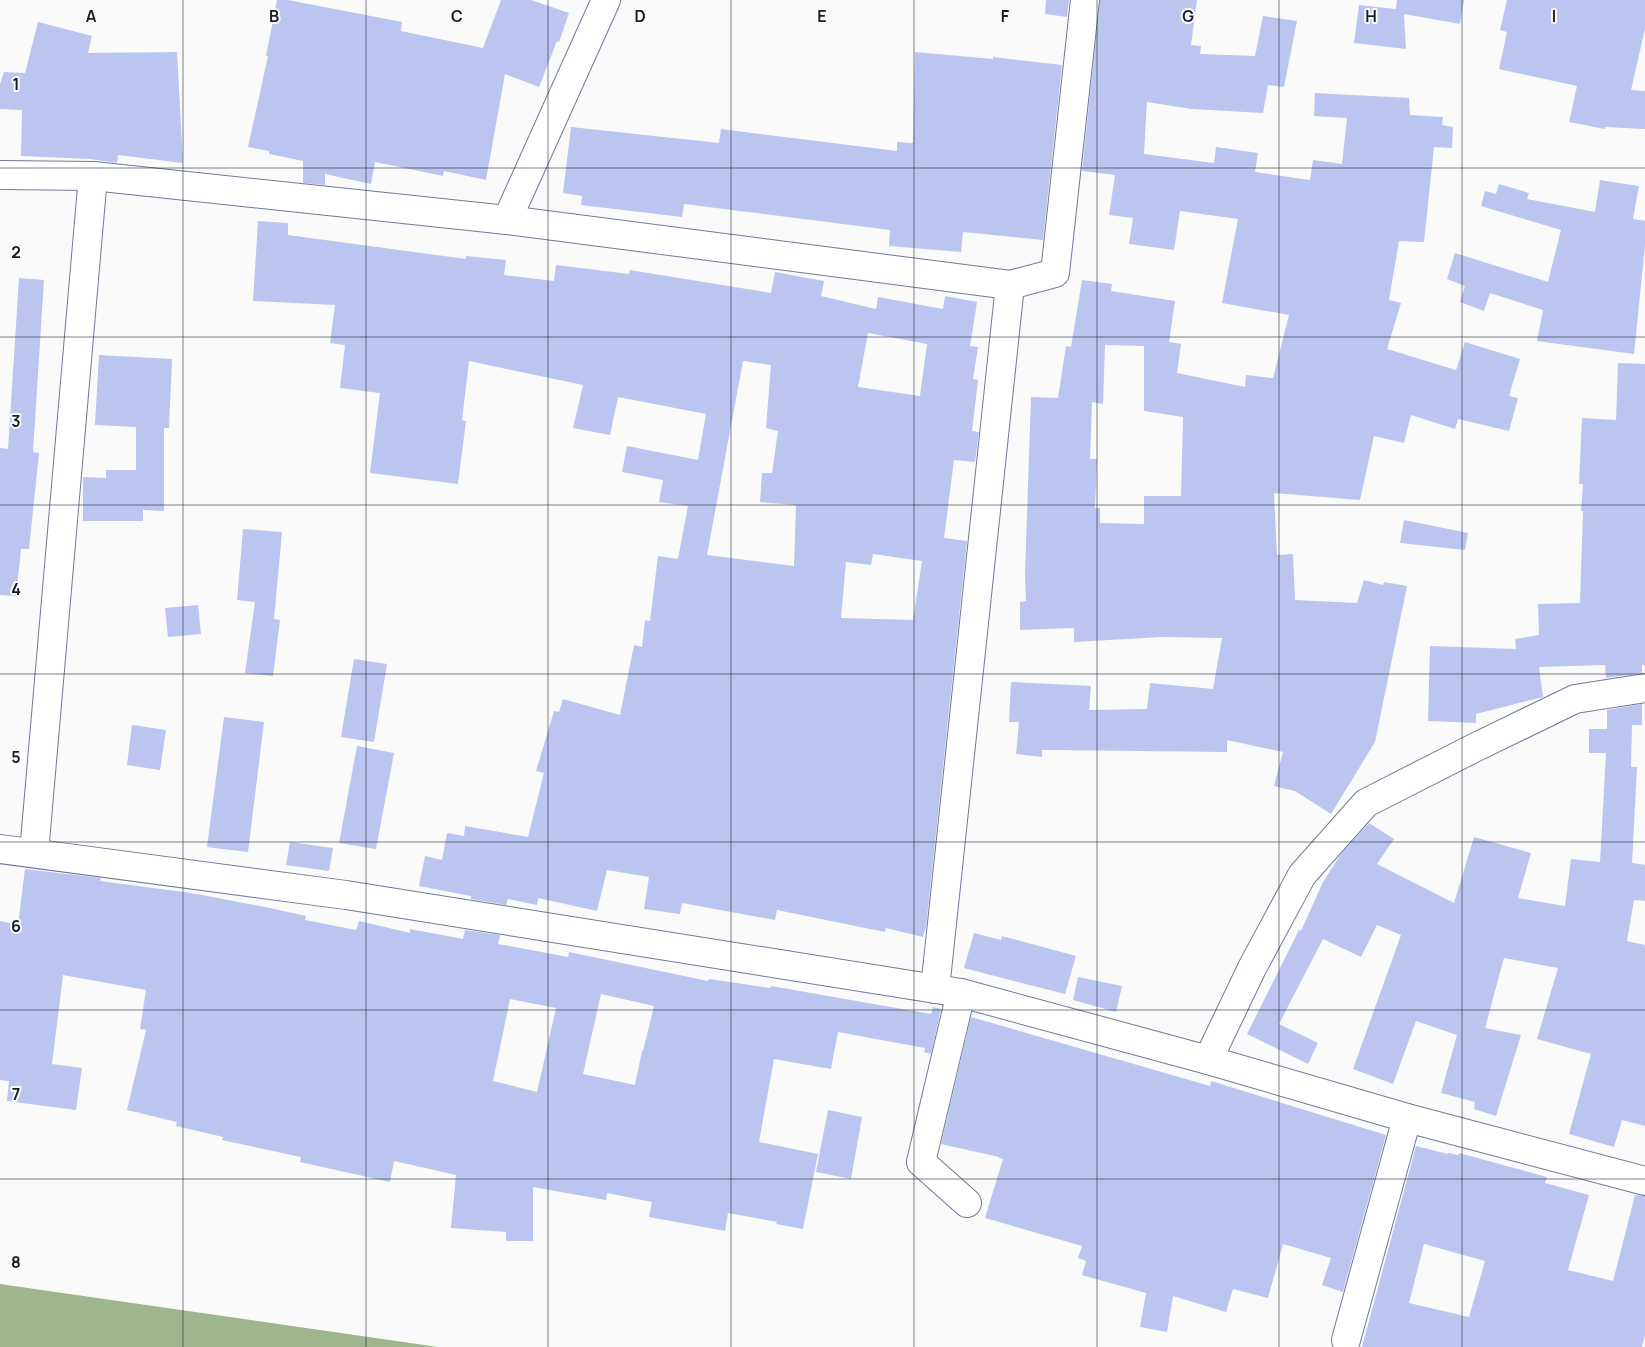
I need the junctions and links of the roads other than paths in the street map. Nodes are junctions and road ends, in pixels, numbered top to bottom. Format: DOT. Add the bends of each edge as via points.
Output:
graph roads {
  1 [pos="606,0"];
  2 [pos="1085,0"];
  3 [pos="0,175"];
  4 [pos="93,176"];
  5 [pos="507,220"];
  6 [pos="1010,285"];
  7 [pos="1645,688"];
  8 [pos="0,849"];
  9 [pos="34,853"];
  10 [pos="948,991"];
  11 [pos="1208,1060"];
  12 [pos="1407,1118"];
  13 [pos="1645,1181"];
  14 [pos="968,1203"];
  15 [pos="1346,1340"];
  1 -- 5 [label="street"];
  2 -- 6 [label="street" via="1055,273"];
  3 -- 4 [label="street"];
  4 -- 5 [label="street"];
  4 -- 9 [label="street"];
  5 -- 6 [label="street"];
  6 -- 10 [label="street"];
  7 -- 11 [label="street" via="1576,699 1366,803 1302,874"];
  8 -- 9 [label="street"];
  9 -- 10 [label="street" via="346,895"];
  10 -- 11 [label="street"];
  10 -- 14 [label="street" via="922,1162"];
  11 -- 12 [label="street"];
  12 -- 13 [label="street"];
  12 -- 15 [label="street"];
}
